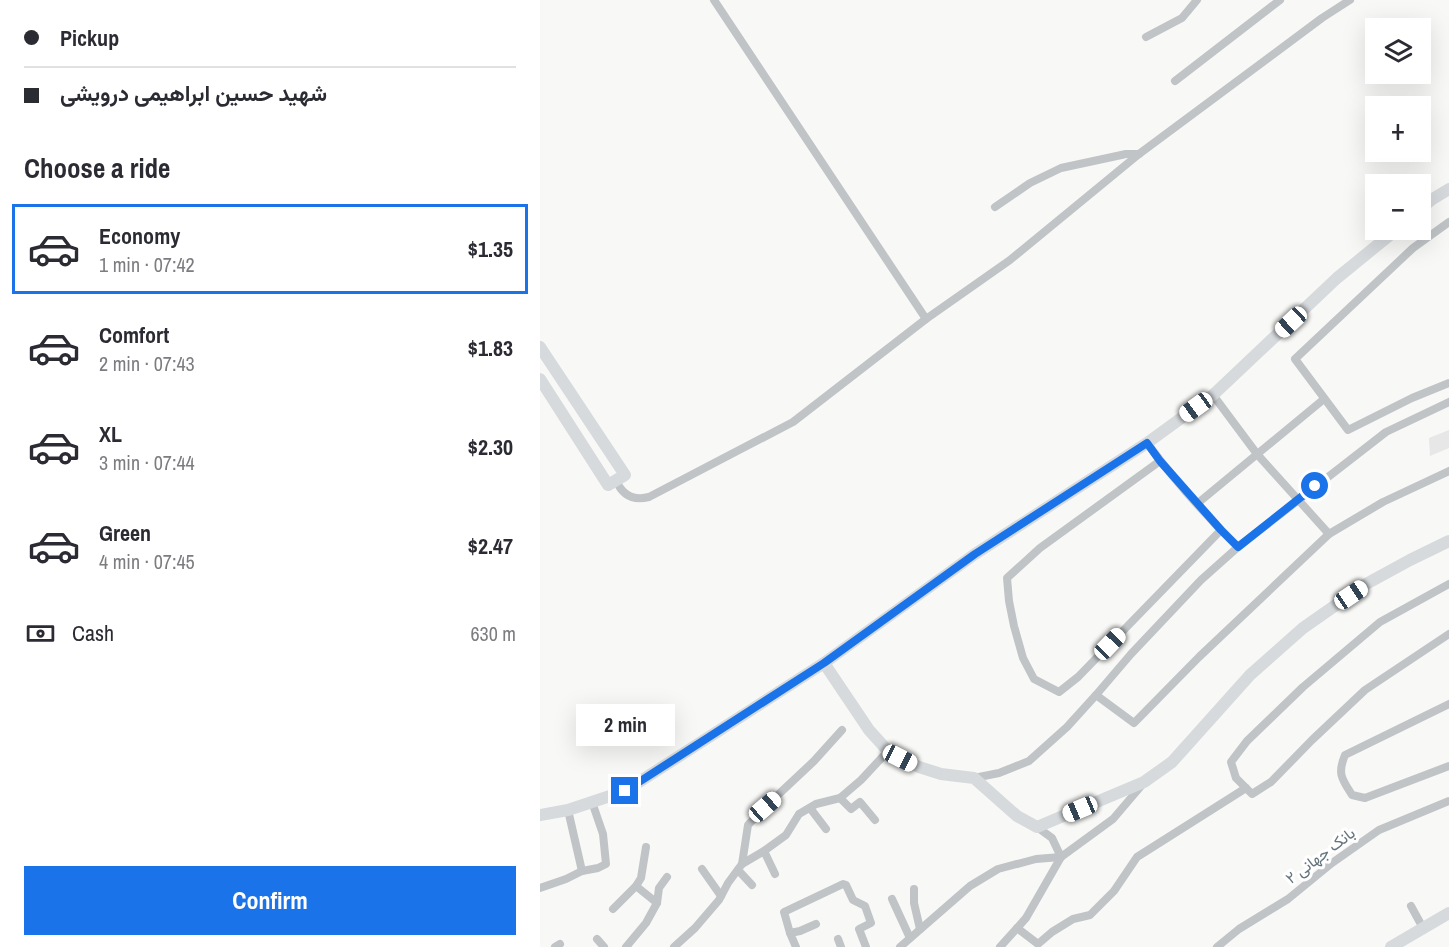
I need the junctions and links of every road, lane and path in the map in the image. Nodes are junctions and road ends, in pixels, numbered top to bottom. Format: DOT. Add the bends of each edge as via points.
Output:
graph roads {
  1 [pos="714,0"];
  2 [pos="1197,0"];
  3 [pos="1280,0"];
  4 [pos="1350,0"];
  5 [pos="1146,37"];
  6 [pos="1175,81"];
  7 [pos="1139,154"];
  8 [pos="1449,189"];
  9 [pos="1431,200"];
  10 [pos="995,207"];
  11 [pos="1449,222"];
  12 [pos="1384,240"];
  13 [pos="926,319"];
  14 [pos="540,347"];
  15 [pos="540,379"];
  16 [pos="564,383"];
  17 [pos="1449,383"];
  18 [pos="549,393"];
  19 [pos="1213,395"];
  20 [pos="1324,399"];
  21 [pos="1449,402"];
  22 [pos="1147,443"];
  23 [pos="1257,454"];
  24 [pos="1160,461"];
  25 [pos="1449,471"];
  26 [pos="615,480"];
  27 [pos="1297,500"];
  28 [pos="1198,503"];
  29 [pos="1221,530"];
  30 [pos="1329,534"];
  31 [pos="1449,540"];
  32 [pos="1238,547"];
  33 [pos="1449,584"];
  34 [pos="1449,634"];
  35 [pos="824,663"];
  36 [pos="1096,695"];
  37 [pos="1449,704"];
  38 [pos="842,730"];
  39 [pos="888,751"];
  40 [pos="1449,766"];
  41 [pos="974,778"];
  42 [pos="1144,782"];
  43 [pos="1246,788"];
  44 [pos="840,798"];
  45 [pos="1449,801"];
  46 [pos="592,802"];
  47 [pos="810,808"];
  48 [pos="568,810"];
  49 [pos="540,815"];
  50 [pos="875,820"];
  51 [pos="1037,827"];
  52 [pos="826,829"];
  53 [pos="646,847"];
  54 [pos="765,850"];
  55 [pos="1061,857"];
  56 [pos="740,867"];
  57 [pos="702,869"];
  58 [pos="582,871"];
  59 [pos="775,874"];
  60 [pos="667,877"];
  61 [pos="752,885"];
  62 [pos="636,886"];
  63 [pos="540,888"];
  64 [pos="914,889"];
  65 [pos="721,896"];
  66 [pos="892,898"];
  67 [pos="657,903"];
  68 [pos="1411,906"];
  69 [pos="613,909"];
  70 [pos="1449,914"];
  71 [pos="816,924"];
  72 [pos="1017,928"];
  73 [pos="1423,928"];
  74 [pos="920,929"];
  75 [pos="790,933"];
  76 [pos="910,938"];
  77 [pos="597,939"];
  78 [pos="604,947"];
  79 [pos="626,947"];
  80 [pos="674,947"];
  81 [pos="796,947"];
  82 [pos="866,947"];
  83 [pos="900,947"];
  84 [pos="1000,947"];
  85 [pos="1216,947"];
  86 [pos="1391,947"];
  1 -- 13 [label="street"];
  2 -- 5 [label="street" via="1182,18"];
  3 -- 6 [label="street"];
  4 -- 7 [label="street"];
  7 -- 10 [label="street" via="1061,168"];
  7 -- 13 [label="street" via="1010,260"];
  8 -- 9 [label="street"];
  11 -- 20 [label="street" via="1413,248 1295,359"];
  12 -- 19 [label="street" via="1337,278"];
  13 -- 26 [label="street" via="793,422 667,489 640,499 619,489"];
  14 -- 16 [label="street"];
  15 -- 18 [label="street"];
  16 -- 18 [label="street"];
  16 -- 26 [label="street" via="625,475"];
  17 -- 20 [label="street" via="1348,430"];
  18 -- 26 [label="street" via="608,485"];
  19 -- 22 [label="street"];
  19 -- 23 [label="street"];
  20 -- 23 [label="street"];
  21 -- 27 [label="street" via="1386,432"];
  22 -- 24 [label="street"];
  22 -- 35 [label="street" via="975,554"];
  23 -- 27 [label="street"];
  23 -- 28 [label="street"];
  24 -- 28 [label="street"];
  24 -- 29 [label="street" via="1040,548 1007,578 1014,626 1034,679 1059,692 1078,677"];
  25 -- 30 [label="street" via="1383,502"];
  27 -- 30 [label="street"];
  27 -- 32 [label="street"];
  28 -- 29 [label="street"];
  29 -- 32 [label="street"];
  30 -- 36 [label="street" via="1134,723"];
  31 -- 42 [label="street" via="1366,584 1303,628 1250,675 1172,762"];
  32 -- 36 [label="street" via="1201,580"];
  33 -- 43 [label="street" via="1380,622 1247,741 1231,762 1236,778"];
  34 -- 43 [label="street" via="1365,690 1271,782 1252,794"];
  35 -- 39 [label="street" via="869,730"];
  35 -- 46 [label="street" via="625,791"];
  36 -- 41 [label="street" via="1029,761"];
  37 -- 40 [label="street" via="1345,755 1340,767 1352,795 1365,798"];
  38 -- 56 [label="street" via="748,825"];
  39 -- 41 [label="street" via="941,774"];
  39 -- 44 [label="street"];
  41 -- 51 [label="street" via="1017,816"];
  42 -- 51 [label="street"];
  42 -- 55 [label="street" via="1113,819"];
  43 -- 72 [label="street" via="1137,857 1114,891 1090,915 1073,919 1038,944"];
  44 -- 47 [label="street"];
  44 -- 50 [label="street" via="851,809 860,802"];
  45 -- 85 [label="street, بانک جهانی ۲" via="1379,830"];
  46 -- 48 [label="street"];
  46 -- 58 [label="street" via="603,834 606,864"];
  47 -- 52 [label="street"];
  47 -- 54 [label="street" via="799,814 786,835"];
  48 -- 49 [label="street"];
  48 -- 58 [label="street"];
  51 -- 55 [label="street" via="1052,838"];
  53 -- 62 [label="street" via="642,878"];
  54 -- 56 [label="street"];
  54 -- 59 [label="street"];
  55 -- 72 [label="street"];
  55 -- 74 [label="street" via="998,869 970,886"];
  56 -- 61 [label="street"];
  56 -- 65 [label="street"];
  57 -- 65 [label="street"];
  58 -- 63 [label="street"];
  60 -- 67 [label="street" via="659,888"];
  62 -- 67 [label="street"];
  62 -- 69 [label="street"];
  64 -- 74 [label="street"];
  65 -- 80 [label="street"];
  66 -- 76 [label="street"];
  67 -- 79 [label="street"];
  68 -- 73 [label="street"];
  70 -- 73 [label="street"];
  71 -- 75 [label="street"];
  72 -- 84 [label="street"];
  73 -- 86 [label="street"];
  74 -- 76 [label="street"];
  75 -- 81 [label="street"];
  75 -- 82 [label="street" via="784,912 843,884 853,900 865,906 870,919 871,923 859,929"];
  76 -- 83 [label="street"];
  77 -- 78 [label="street"];
}
